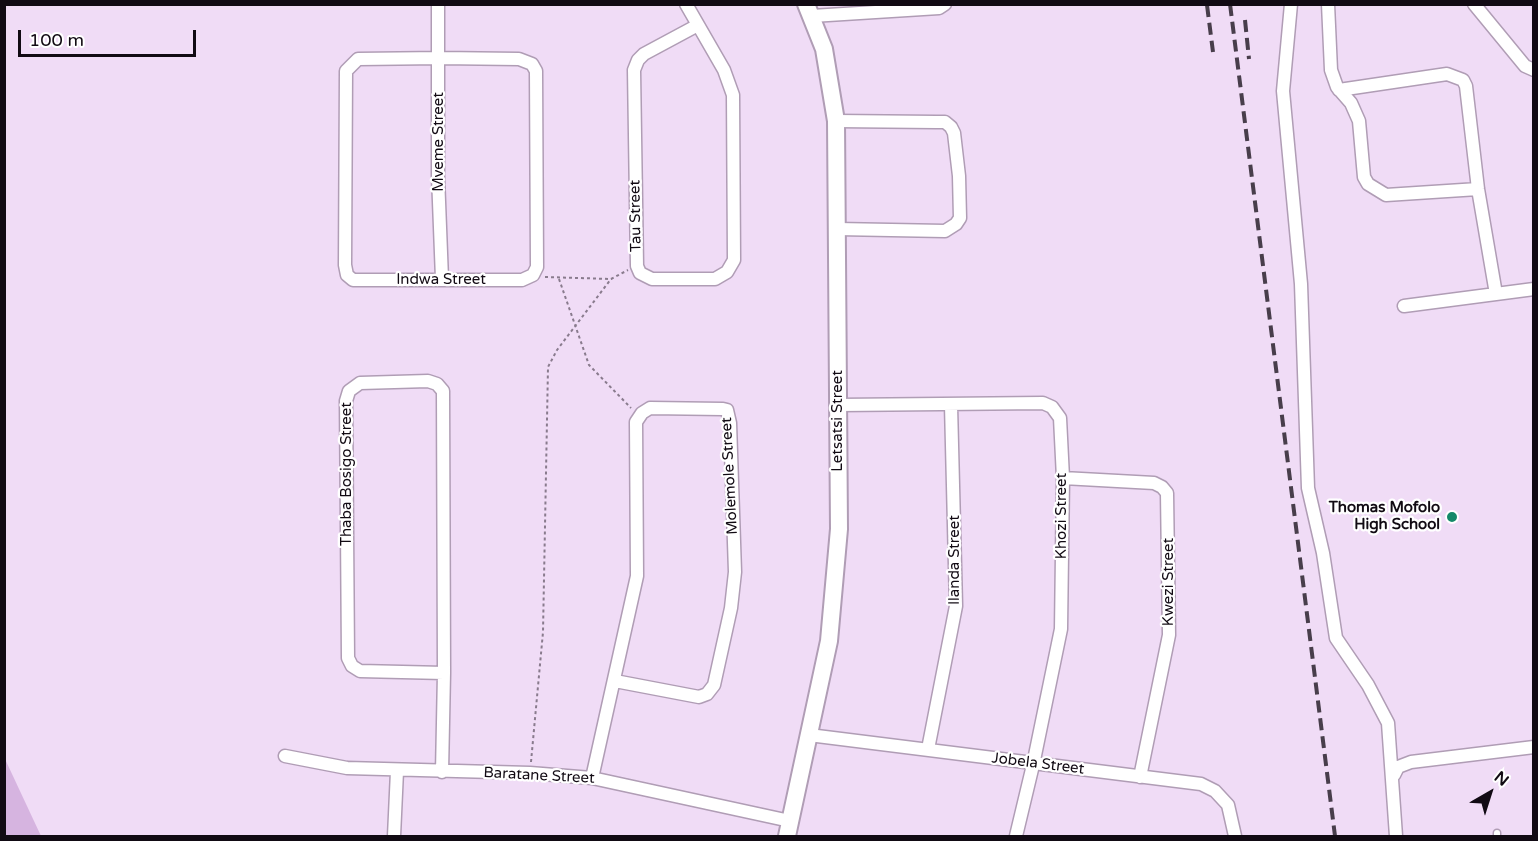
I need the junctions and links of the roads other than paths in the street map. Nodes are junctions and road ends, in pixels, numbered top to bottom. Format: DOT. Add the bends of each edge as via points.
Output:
graph roads {
  1 [pos="438,4"];
  2 [pos="686,4"];
  3 [pos="945,4"];
  4 [pos="1291,4"];
  5 [pos="1328,4"];
  6 [pos="1474,4"];
  7 [pos="809,10"];
  8 [pos="698,25"];
  9 [pos="440,58"];
  10 [pos="1533,70"];
  11 [pos="1339,90"];
  12 [pos="836,121"];
  13 [pos="1478,189"];
  14 [pos="837,229"];
  15 [pos="442,279"];
  16 [pos="1533,290"];
  17 [pos="1496,294"];
  18 [pos="1404,306"];
  19 [pos="839,405"];
  20 [pos="951,405"];
  21 [pos="1063,478"];
  22 [pos="444,674"];
  23 [pos="615,681"];
  24 [pos="808,735"];
  25 [pos="1533,747"];
  26 [pos="928,749"];
  27 [pos="285,756"];
  28 [pos="1034,765"];
  29 [pos="397,771"];
  30 [pos="442,772"];
  31 [pos="1394,775"];
  32 [pos="1140,777"];
  33 [pos="592,778"];
  34 [pos="789,829"];
  35 [pos="394,837"];
  36 [pos="1016,837"];
  37 [pos="1235,837"];
  38 [pos="1396,837"];
  1 -- 9 [label="street, Mveme Street"];
  2 -- 8 [label="street, Tau Street"];
  3 -- 7 [label="street" via="939,8"];
  4 -- 31 [label="street" via="1283,91 1301,284 1308,488 1323,553 1334,631 1388,723"];
  5 -- 11 [label="street" via="1331,70"];
  6 -- 10 [label="street" via="1525,66"];
  7 -- 12 [label="street, Letsatsi Street" via="831,79"];
  8 -- 8 [label="street, Tau Street" via="728,77 733,95 733,264 721,277 652,279 640,273 637,266 635,64 644,54"];
  9 -- 15 [label="street, Mveme Street" via="438,176"];
  9 -- 15 [label="street, Indwa Street" via="519,59 536,70 538,264 522,280"];
  9 -- 15 [label="street, Indwa Street" via="358,59 346,71 345,265 347,275 356,281"];
  11 -- 13 [label="street" via="1351,103 1359,121 1364,177 1373,189 1386,195"];
  11 -- 13 [label="street" via="1447,74 1459,77 1466,86"];
  12 -- 14 [label="street, Letsatsi Street"];
  12 -- 14 [label="street" via="945,122 954,133 960,218 945,231"];
  13 -- 17 [label="street"];
  14 -- 19 [label="street, Letsatsi Street"];
  16 -- 17 [label="street"];
  17 -- 18 [label="street"];
  19 -- 20 [label="street, Khozi Street"];
  19 -- 24 [label="street, Letsatsi Street" via="839,529 834,600"];
  20 -- 21 [label="street, Khozi Street" via="1052,407 1062,424"];
  20 -- 26 [label="street, Ilanda Street" via="956,606"];
  21 -- 28 [label="street, Khozi Street" via="1061,629"];
  21 -- 32 [label="street, Kwezi Street" via="1155,483 1167,494 1169,635"];
  22 -- 22 [label="street, Thaba Bosigo Street" via="443,391 428,381 360,383 349,391 346,401 348,658 360,671"];
  22 -- 30 [label="street, Thaba Bosigo Street"];
  23 -- 23 [label="street, Molemole Street" via="637,576 635,430 639,416 657,407 727,410 734,588 716,680 706,694 697,696"];
  23 -- 33 [label="street"];
  24 -- 26 [label="street, Jobela Street"];
  24 -- 34 [label="street, Letsatsi Street"];
  25 -- 31 [label="street" via="1411,762 1398,767"];
  26 -- 28 [label="street, Jobela Street"];
  27 -- 29 [label="street, Baratane Street" via="335,766"];
  28 -- 32 [label="street, Jobela Street"];
  28 -- 36 [label="street, Khozi Street"];
  29 -- 30 [label="street, Baratane Street"];
  29 -- 35 [label="street"];
  30 -- 33 [label="street, Baratane Street"];
  31 -- 38 [label="street"];
  32 -- 37 [label="street, Jobela Street" via="1210,788 1228,805"];
  33 -- 34 [label="street, Baratane Street"];
}
